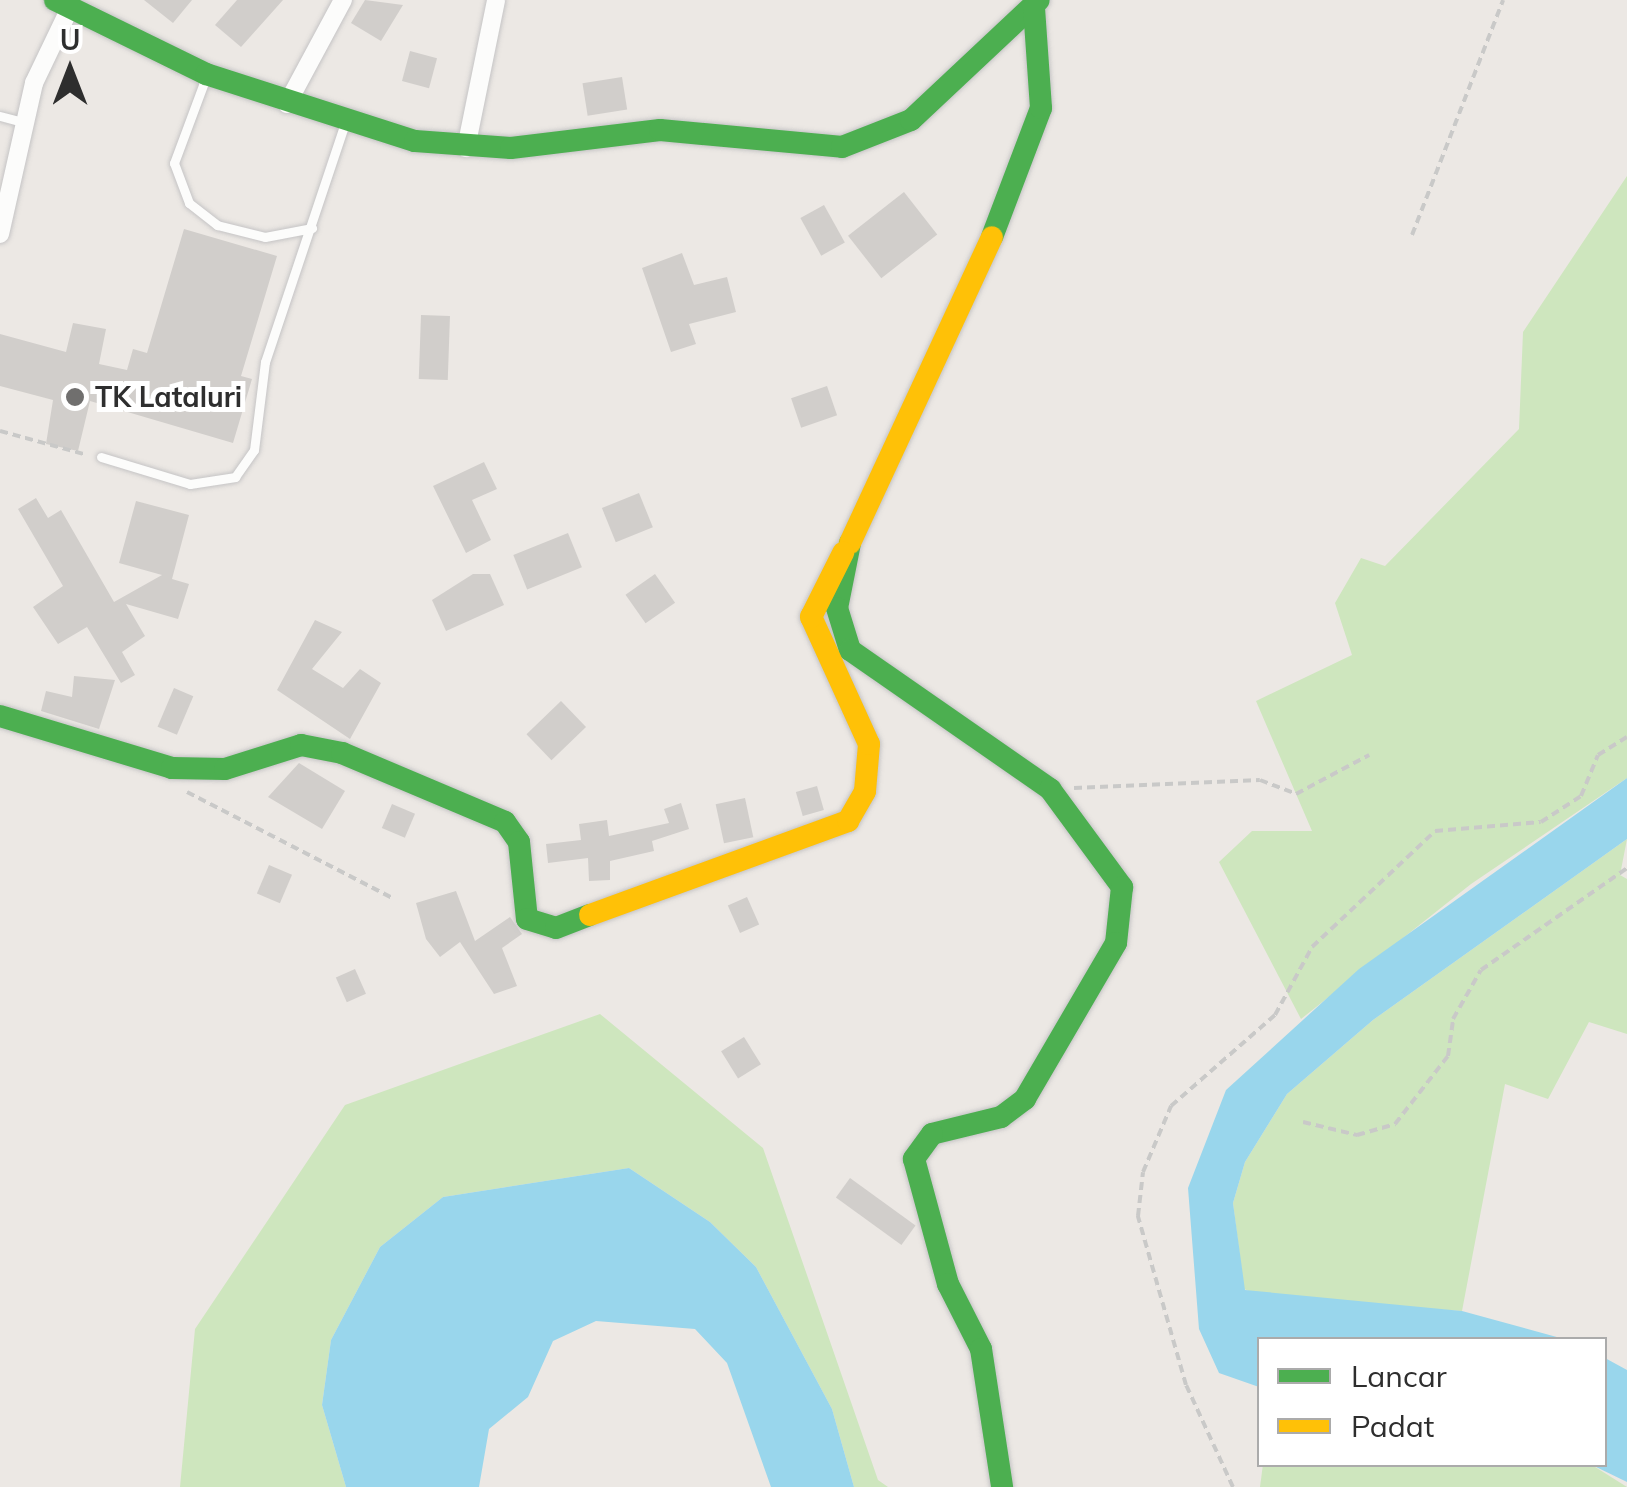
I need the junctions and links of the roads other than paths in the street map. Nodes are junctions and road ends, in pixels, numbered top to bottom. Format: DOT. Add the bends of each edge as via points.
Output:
graph roads {
  1 [pos="343,0"];
  2 [pos="496,0"];
  3 [pos="63,4"];
  4 [pos="1036,4"];
  5 [pos="206,74"];
  6 [pos="287,104"];
  7 [pos="0,116"];
  8 [pos="23,122"];
  9 [pos="345,123"];
  10 [pos="466,148"];
  11 [pos="312,228"];
  12 [pos="0,234"];
  13 [pos="101,457"];
  14 [pos="849,546"];
  15 [pos="0,716"];
  16 [pos="1002,1487"];
  1 -- 6 [label="street"];
  2 -- 10 [label="street"];
  3 -- 5 [label="street"];
  3 -- 8 [label="street"];
  4 -- 10 [label="street" via="911,120 842,147 660,130"];
  4 -- 14 [label="street" via="1041,108 1028,159"];
  5 -- 6 [label="street"];
  5 -- 11 [label="lane" via="174,162 190,203 216,226 265,236"];
  6 -- 9 [label="street"];
  7 -- 8 [label="lane"];
  8 -- 12 [label="street"];
  9 -- 10 [label="street"];
  9 -- 11 [label="lane"];
  11 -- 13 [label="lane" via="265,362 254,450 235,478 190,484"];
  14 -- 15 [label="street" via="822,580 811,617 868,744 854,814 732,871 584,922 532,925 519,842 505,822 342,754 301,745 225,769 172,768"];
  14 -- 16 [label="street" via="837,608 850,650 1050,789 1116,874 1122,930 1019,1106 942,1129 914,1159 948,1284 981,1349"];
}
